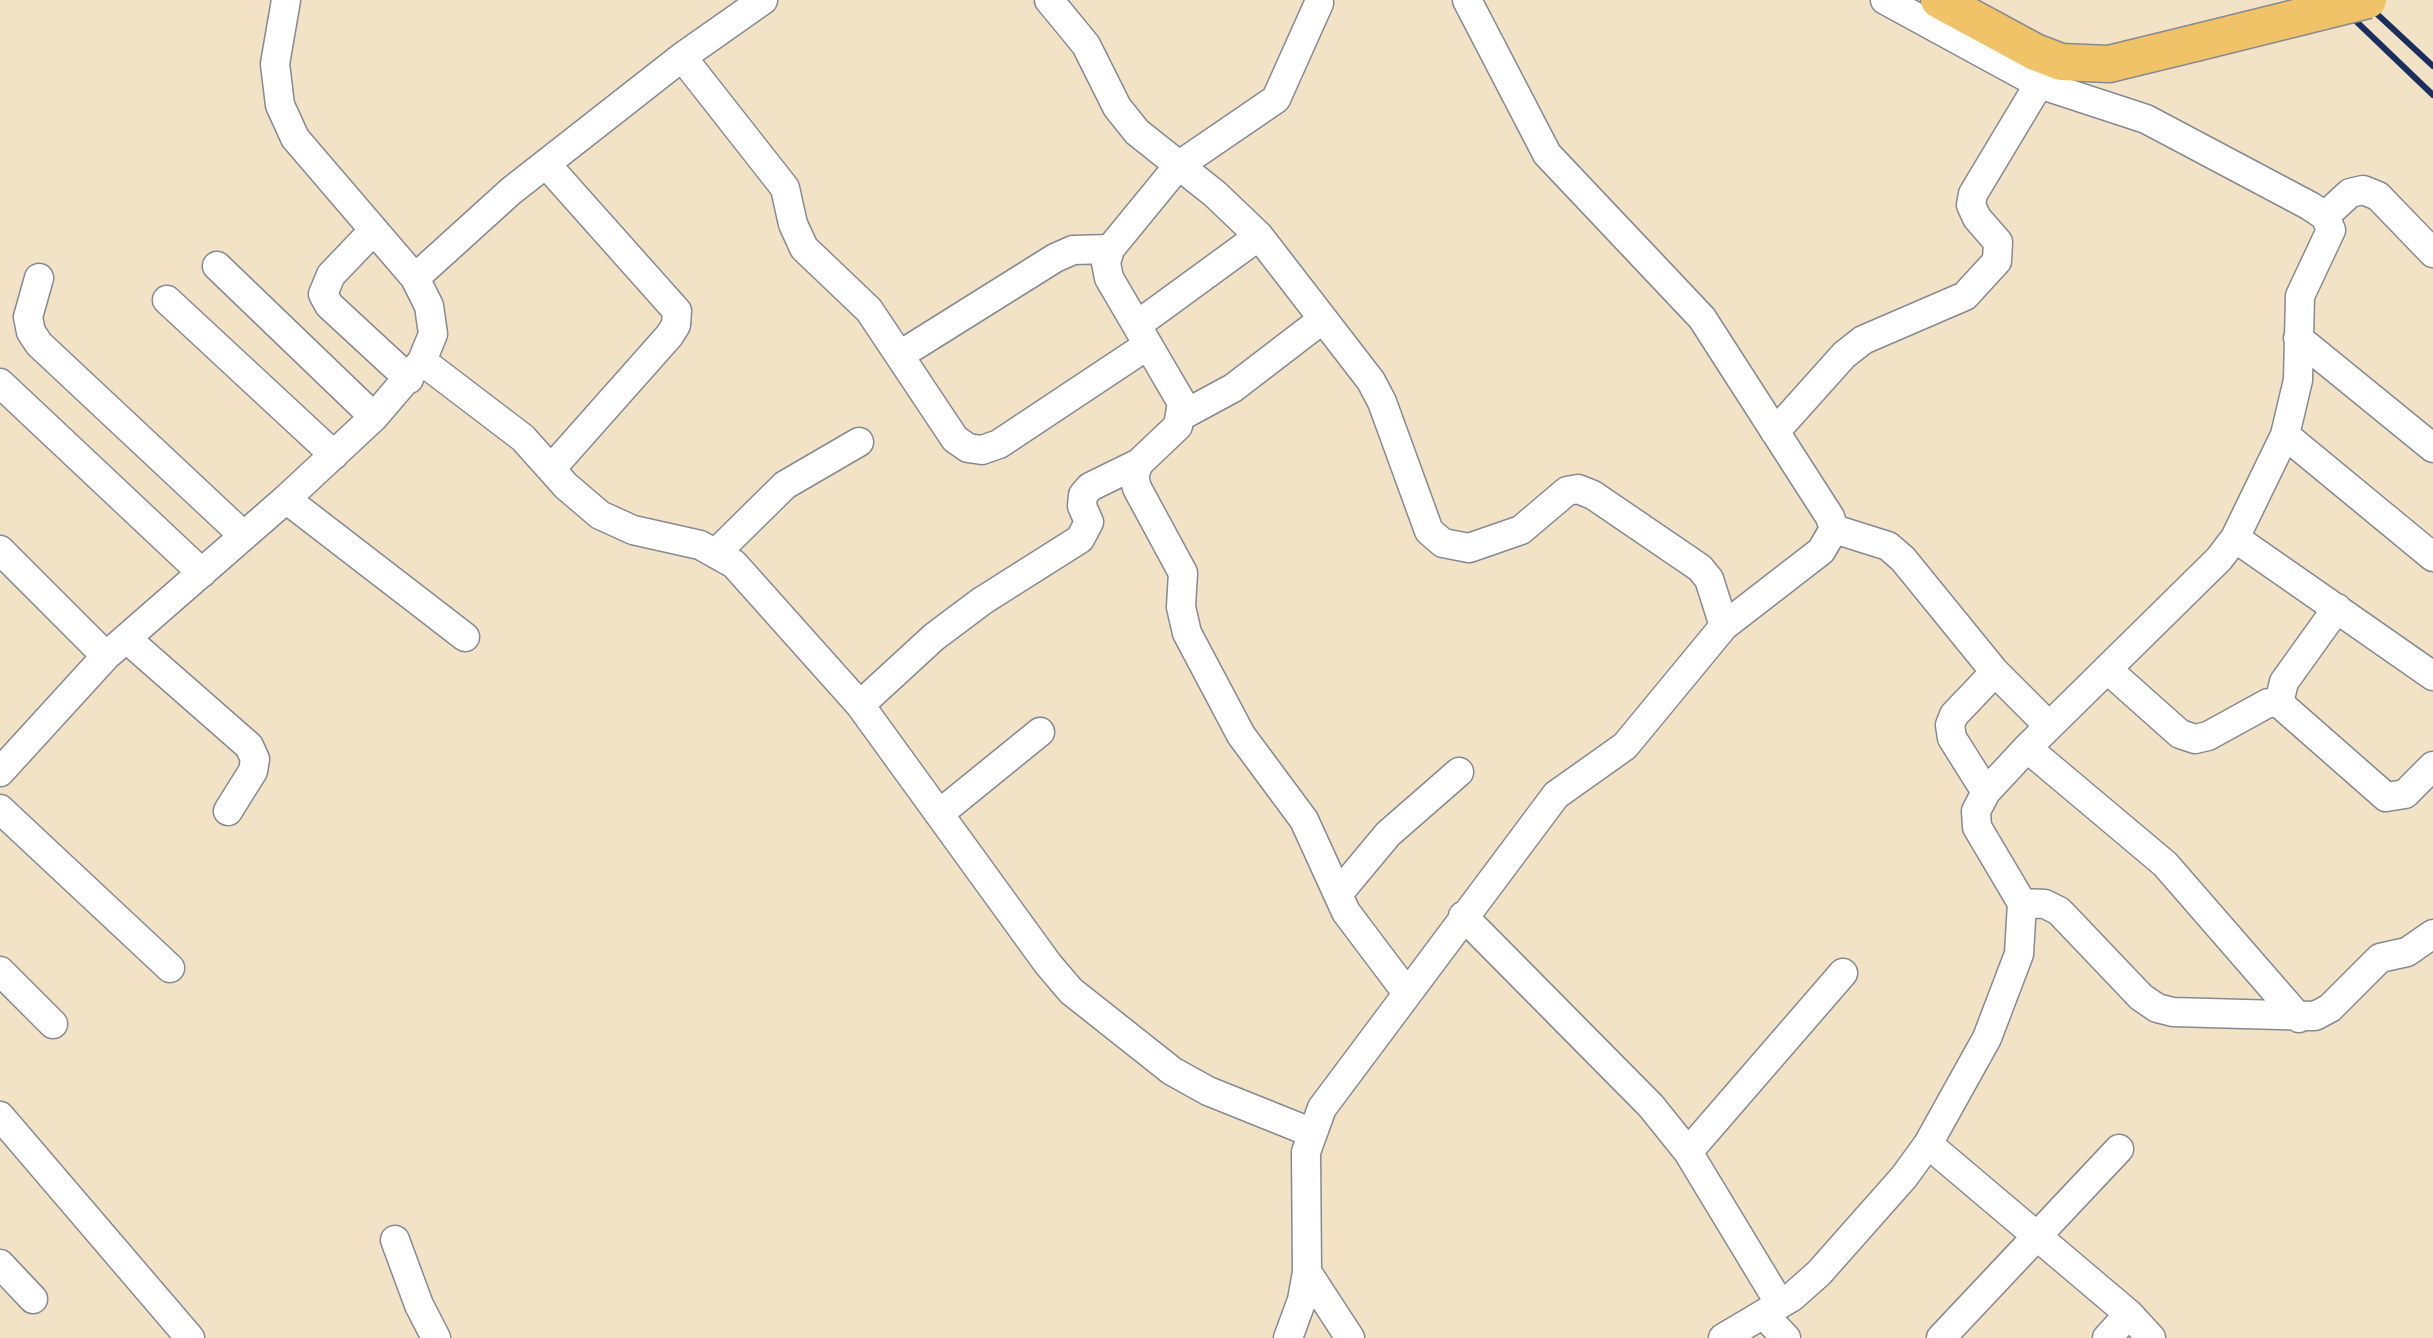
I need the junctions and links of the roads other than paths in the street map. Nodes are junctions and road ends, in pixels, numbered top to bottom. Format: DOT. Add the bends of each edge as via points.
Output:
graph roads {
  1 [pos="286,0"];
  2 [pos="763,0"];
  3 [pos="1049,0"];
  4 [pos="1467,0"];
  5 [pos="1885,0"];
  6 [pos="1939,0"];
  7 [pos="2368,0"];
  8 [pos="1319,3"];
  9 [pos="682,57"];
  10 [pos="2039,84"];
  11 [pos="546,164"];
  12 [pos="1178,166"];
  13 [pos="2325,216"];
  14 [pos="374,230"];
  15 [pos="1259,236"];
  16 [pos="1110,249"];
  17 [pos="2433,253"];
  18 [pos="217,266"];
  19 [pos="39,278"];
  20 [pos="415,278"];
  21 [pos="167,300"];
  22 [pos="1323,319"];
  23 [pos="1142,335"];
  24 [pos="2298,338"];
  25 [pos="900,355"];
  26 [pos="415,370"];
  27 [pos="0,383"];
  28 [pos="1183,415"];
  29 [pos="374,417"];
  30 [pos="1775,432"];
  31 [pos="2285,435"];
  32 [pos="859,442"];
  33 [pos="2433,448"];
  34 [pos="334,455"];
  35 [pos="1139,463"];
  36 [pos="551,469"];
  37 [pos="286,499"];
  38 [pos="1834,529"];
  39 [pos="244,536"];
  40 [pos="2235,538"];
  41 [pos="0,550"];
  42 [pos="717,552"];
  43 [pos="2433,557"];
  44 [pos="202,573"];
  45 [pos="2337,608"];
  46 [pos="1724,626"];
  47 [pos="465,637"];
  48 [pos="116,648"];
  49 [pos="2107,669"];
  50 [pos="1995,672"];
  51 [pos="2433,676"];
  52 [pos="2279,703"];
  53 [pos="860,705"];
  54 [pos="2049,726"];
  55 [pos="1040,732"];
  56 [pos="2027,748"];
  57 [pos="2433,766"];
  58 [pos="0,772"];
  59 [pos="1459,772"];
  60 [pos="1986,792"];
  61 [pos="0,809"];
  62 [pos="228,811"];
  63 [pos="939,814"];
  64 [pos="1338,894"];
  65 [pos="2022,903"];
  66 [pos="1463,916"];
  67 [pos="2433,934"];
  68 [pos="170,968"];
  69 [pos="0,971"];
  70 [pos="1843,973"];
  71 [pos="1407,993"];
  72 [pos="2299,1018"];
  73 [pos="53,1024"];
  74 [pos="2,1122"];
  75 [pos="1310,1132"];
  76 [pos="1928,1144"];
  77 [pos="2119,1149"];
  78 [pos="1688,1152"];
  79 [pos="2037,1236"];
  80 [pos="395,1240"];
  81 [pos="0,1264"];
  82 [pos="1307,1272"];
  83 [pos="33,1299"];
  84 [pos="1772,1309"];
  85 [pos="2129,1314"];
  86 [pos="190,1338"];
  87 [pos="436,1338"];
  88 [pos="1288,1338"];
  89 [pos="1350,1338"];
  90 [pos="1723,1338"];
  91 [pos="1786,1338"];
  92 [pos="1941,1338"];
  93 [pos="2107,1338"];
  94 [pos="2151,1338"];
  1 -- 14 [label="street" via="275,64 280,105 295,138"];
  2 -- 9 [label="street"];
  3 -- 12 [label="street" via="1086,45 1117,107 1137,132"];
  4 -- 30 [label="street" via="1547,154 1683,296"];
  5 -- 10 [label="street"];
  6 -- 7 [label="main road, bridge" via="2061,62 2109,64"];
  8 -- 12 [label="street" via="1276,99"];
  9 -- 11 [label="street"];
  9 -- 25 [label="street" via="785,188 804,248 857,296"];
  10 -- 13 [label="street" via="2146,119"];
  10 -- 30 [label="street" via="1973,194 1977,218 1998,242 1997,261 1965,296 1863,340"];
  11 -- 20 [label="street"];
  11 -- 36 [label="street" via="677,311 669,336"];
  12 -- 15 [label="street"];
  12 -- 16 [label="street"];
  13 -- 17 [label="street" via="2350,193 2363,190 2378,196"];
  13 -- 24 [label="street" via="2331,230 2300,296"];
  14 -- 20 [label="street"];
  14 -- 26 [label="street" via="331,275 323,294 329,305"];
  15 -- 22 [label="street"];
  15 -- 23 [label="street"];
  16 -- 23 [label="street" via="1109,278"];
  16 -- 25 [label="street" via="1088,247 1064,254"];
  18 -- 29 [label="street"];
  19 -- 39 [label="street" via="28,317 39,344"];
  20 -- 26 [label="street" via="429,306 433,334"];
  21 -- 34 [label="street"];
  22 -- 28 [label="street" via="1233,388"];
  22 -- 46 [label="street" via="1382,402 1420,513 1443,543 1469,548 1521,530 1567,491 1578,489 1700,568 1709,579"];
  23 -- 25 [label="street" via="999,444 982,450 955,439"];
  23 -- 28 [label="street" via="1182,403"];
  24 -- 31 [label="street" via="2298,380"];
  24 -- 33 [label="street"];
  26 -- 29 [label="street"];
  26 -- 36 [label="street" via="523,438"];
  27 -- 44 [label="street"];
  28 -- 35 [label="street"];
  29 -- 34 [label="street"];
  30 -- 38 [label="street"];
  31 -- 40 [label="street"];
  31 -- 43 [label="street"];
  32 -- 42 [label="street" via="785,485"];
  34 -- 37 [label="street"];
  35 -- 53 [label="street" via="1083,495 1089,522 1080,539 934,637"];
  35 -- 64 [label="street" via="1137,488 1183,573 1181,607 1187,633 1241,735 1304,820"];
  36 -- 42 [label="street" via="617,525"];
  37 -- 39 [label="street"];
  37 -- 47 [label="street"];
  38 -- 46 [label="street" via="1821,551"];
  38 -- 50 [label="street" via="1888,546 1903,559"];
  39 -- 44 [label="street"];
  40 -- 45 [label="street"];
  40 -- 49 [label="street"];
  41 -- 48 [label="street"];
  42 -- 53 [label="street" via="750,579"];
  44 -- 48 [label="street"];
  45 -- 51 [label="street"];
  45 -- 52 [label="street" via="2284,682"];
  46 -- 66 [label="street" via="1625,746 1556,795"];
  48 -- 58 [label="street"];
  48 -- 62 [label="street" via="249,746 253,771"];
  49 -- 52 [label="street" via="2180,734 2195,739 2268,703"];
  49 -- 54 [label="street"];
  50 -- 54 [label="street"];
  50 -- 60 [label="street" via="1950,725 1952,738"];
  52 -- 57 [label="street" via="2386,797 2405,794"];
  53 -- 63 [label="street"];
  54 -- 56 [label="street"];
  55 -- 63 [label="street"];
  56 -- 60 [label="street"];
  56 -- 72 [label="street" via="2165,864"];
  59 -- 64 [label="street" via="1388,834"];
  60 -- 65 [label="street" via="1976,811 1977,827"];
  61 -- 68 [label="street"];
  63 -- 75 [label="street" via="1071,991 1172,1071"];
  64 -- 71 [label="street" via="1361,936"];
  65 -- 72 [label="street" via="2059,911 2157,1008"];
  65 -- 76 [label="street" via="2019,954 1987,1038"];
  66 -- 71 [label="street"];
  66 -- 78 [label="street" via="1651,1106"];
  67 -- 72 [label="street" via="2407,952 2380,958 2330,1008"];
  69 -- 73 [label="street"];
  70 -- 78 [label="street"];
  71 -- 75 [label="street"];
  74 -- 86 [label="street"];
  75 -- 82 [label="street"];
  76 -- 79 [label="street"];
  76 -- 84 [label="street" via="1819,1273"];
  77 -- 79 [label="street"];
  78 -- 84 [label="street"];
  79 -- 85 [label="street"];
  79 -- 92 [label="street"];
  80 -- 87 [label="street"];
  81 -- 83 [label="street"];
  82 -- 88 [label="street"];
  82 -- 89 [label="street"];
  84 -- 90 [label="street"];
  84 -- 91 [label="street"];
  85 -- 93 [label="street"];
  85 -- 94 [label="street"];
}
